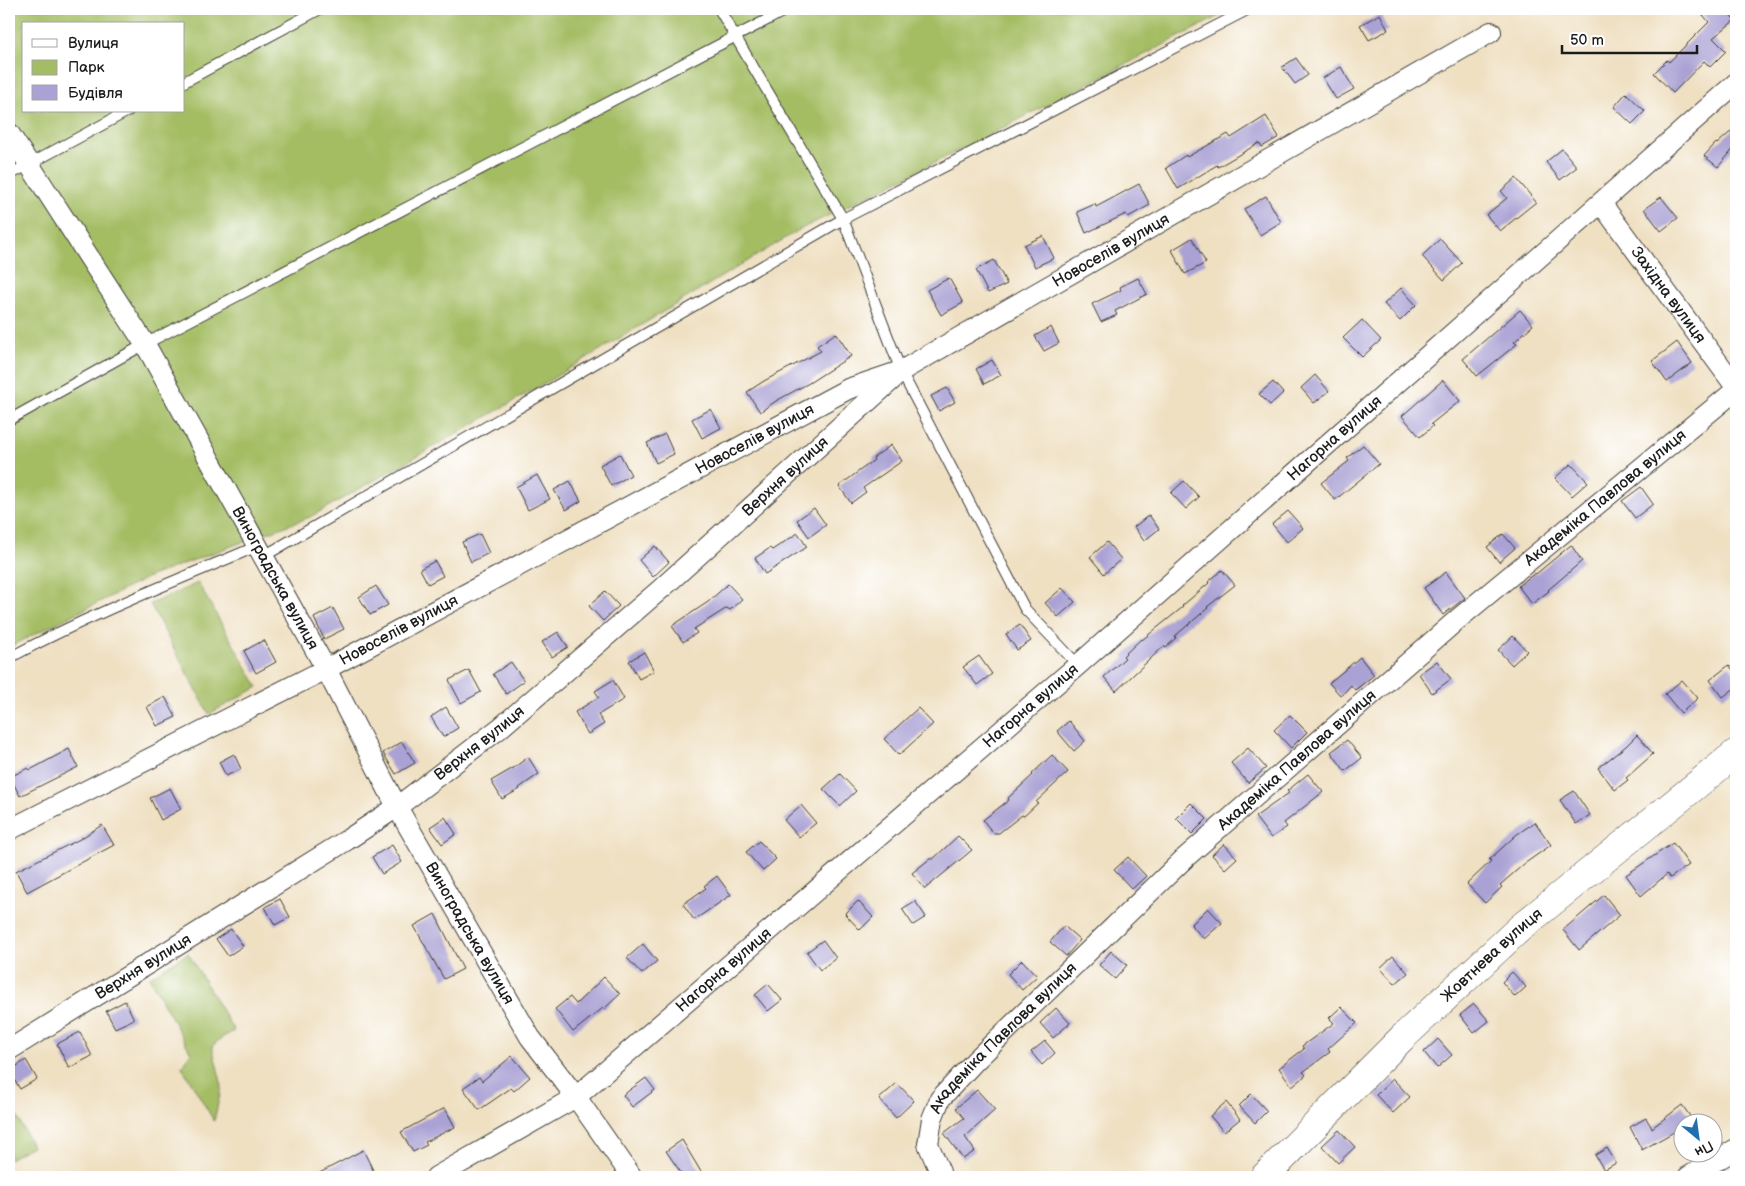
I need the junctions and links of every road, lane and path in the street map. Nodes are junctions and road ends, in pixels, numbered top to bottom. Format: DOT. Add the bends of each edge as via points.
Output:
graph roads {
  1 [pos="320,9"];
  2 [pos="719,9"];
  3 [pos="788,9"];
  4 [pos="1249,9"];
  5 [pos="1490,32"];
  6 [pos="736,37"];
  7 [pos="185,81"];
  8 [pos="1736,83"];
  9 [pos="126,112"];
  10 [pos="9,133"];
  11 [pos="29,164"];
  12 [pos="9,175"];
  13 [pos="1601,203"];
  14 [pos="843,219"];
  15 [pos="145,344"];
  16 [pos="901,371"];
  17 [pos="1736,388"];
  18 [pos="9,420"];
  19 [pos="261,551"];
  20 [pos="9,658"];
  21 [pos="1078,665"];
  22 [pos="326,669"];
  23 [pos="1736,753"];
  24 [pos="397,807"];
  25 [pos="9,830"];
  26 [pos="9,1050"];
  27 [pos="576,1097"];
  28 [pos="1736,1149"];
  29 [pos="436,1177"];
  30 [pos="632,1177"];
  31 [pos="938,1177"];
  32 [pos="1264,1177"];
  33 [pos="1688,1177"];
  1 -- 7 [label="lane"];
  2 -- 6 [label="lane"];
  3 -- 6 [label="lane"];
  4 -- 14 [label="lane"];
  5 -- 16 [label="street, Новоселів вулиця"];
  6 -- 14 [label="lane"];
  6 -- 15 [label="lane"];
  8 -- 13 [label="street, Нагорна вулиця"];
  9 -- 11 [label="lane"];
  10 -- 11 [label="street, Виноградська вулиця"];
  11 -- 12 [label="lane"];
  11 -- 15 [label="street, Виноградська вулиця"];
  13 -- 17 [label="street, Західна вулиця"];
  13 -- 21 [label="street, Нагорна вулиця"];
  14 -- 16 [label="lane"];
  14 -- 19 [label="lane"];
  15 -- 18 [label="lane"];
  15 -- 19 [label="street, Виноградська вулиця"];
  16 -- 21 [label="lane" via="1025,609"];
  16 -- 22 [label="street, Новоселів вулиця" via="848,388"];
  16 -- 24 [label="street, Верхня вулиця" via="662,588 500,728"];
  17 -- 31 [label="street, Академіка Павлова вулиця" via="1458,619 1186,857 975,1061 940,1099 932,1119 928,1144 940,1172"];
  19 -- 20 [label="lane" via="164,586 50,636"];
  19 -- 22 [label="street, Виноградська вулиця"];
  21 -- 27 [label="street, Нагорна вулиця"];
  22 -- 24 [label="street, Виноградська вулиця"];
  22 -- 25 [label="street, Новоселів вулиця"];
  23 -- 32 [label="main road, Жовтнева вулиця" via="1520,928 1402,1038"];
  24 -- 26 [label="street, Верхня вулиця"];
  24 -- 27 [label="street, Виноградська вулиця" via="530,1037"];
  27 -- 29 [label="street, Нагорна вулиця"];
  27 -- 30 [label="street, Виноградська вулиця"];
  28 -- 33 [label="street"];
}
